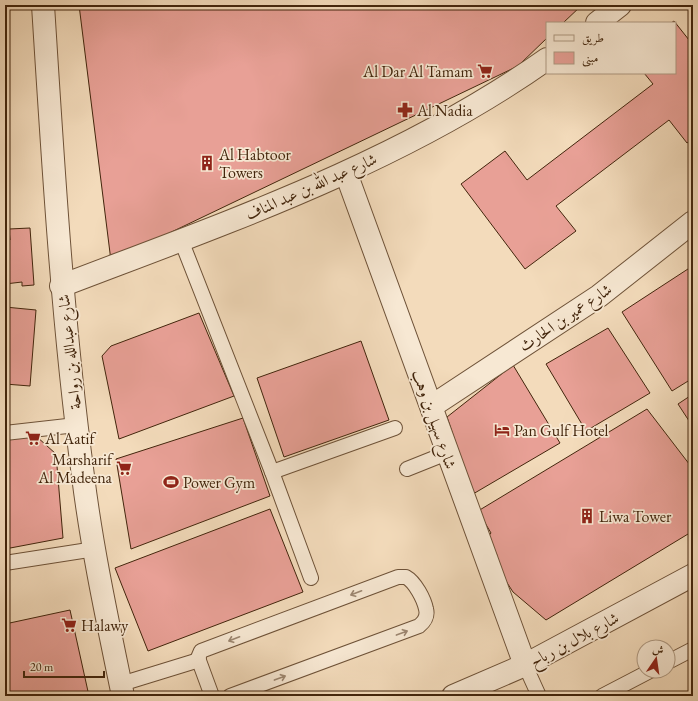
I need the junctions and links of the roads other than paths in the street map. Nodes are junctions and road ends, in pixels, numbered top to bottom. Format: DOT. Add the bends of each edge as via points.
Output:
graph roads {
  1 [pos="43,5"];
  2 [pos="620,5"];
  3 [pos="598,22"];
  4 [pos="546,60"];
  5 [pos="346,173"];
  6 [pos="693,222"];
  7 [pos="181,240"];
  8 [pos="61,286"];
  9 [pos="432,406"];
  10 [pos="76,424"];
  11 [pos="395,428"];
  12 [pos="5,433"];
  13 [pos="446,453"];
  14 [pos="407,469"];
  15 [pos="272,472"];
  16 [pos="95,549"];
  17 [pos="5,563"];
  18 [pos="311,578"];
  19 [pos="691,581"];
  20 [pos="693,649"];
  21 [pos="676,658"];
  22 [pos="199,660"];
  23 [pos="525,665"];
  24 [pos="636,678"];
  25 [pos="122,690"];
  26 [pos="212,696"];
  27 [pos="230,696"];
  28 [pos="453,696"];
  29 [pos="539,696"];
  30 [pos="602,696"];
  1 -- 8 [label="street, شارع عبدالله بن رواحة"];
  2 -- 3 [label="street"];
  4 -- 5 [label="street, شارع عبد الله بن عبد المناف" via="470,109"];
  5 -- 7 [label="street, شارع عبد الله بن عبد المناف"];
  5 -- 9 [label="street, شارع سهيل بن وهب"];
  6 -- 9 [label="street, شارع عمير بن الحارث" via="599,296"];
  7 -- 8 [label="street, شارع عبد الله بن عبد المناف"];
  7 -- 15 [label="lane"];
  8 -- 10 [label="street, شارع عبدالله بن رواحة"];
  9 -- 13 [label="street, شارع سهيل بن وهب"];
  10 -- 12 [label="lane"];
  10 -- 16 [label="street, شارع عبدالله بن رواحة"];
  11 -- 15 [label="lane"];
  13 -- 14 [label="lane"];
  13 -- 23 [label="street, شارع سهيل بن وهب"];
  15 -- 18 [label="lane"];
  16 -- 17 [label="lane"];
  16 -- 25 [label="street, شارع عبدالله بن رواحة"];
  19 -- 23 [label="street, شارع بلال بن رباح"];
  20 -- 21 [label="lane"];
  22 -- 25 [label="lane"];
  22 -- 26 [label="lane"];
  27 -- 22 [label="lane, one-way" via="419,626 425,619 426,609 413,582 406,577 398,577 201,651"];
  23 -- 28 [label="street, شارع بلال بن رباح"];
  23 -- 29 [label="lane"];
  24 -- 30 [label="lane"];
}
